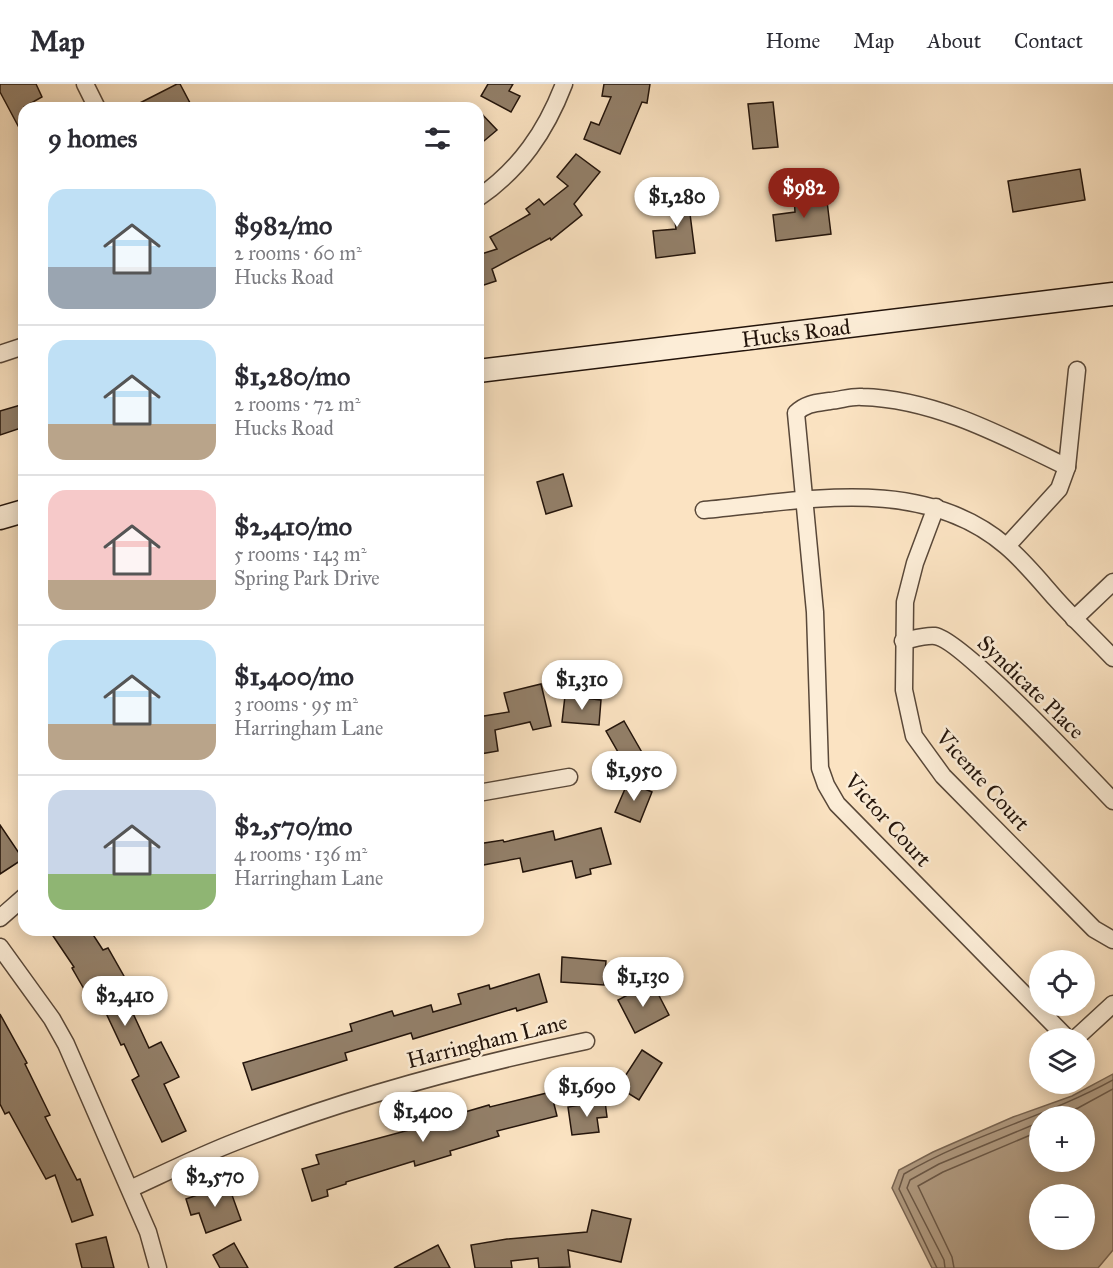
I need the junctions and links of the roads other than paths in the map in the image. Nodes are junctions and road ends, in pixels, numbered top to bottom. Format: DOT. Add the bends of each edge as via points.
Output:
graph roads {
  1 [pos="85,84"];
  2 [pos="564,84"];
  3 [pos="94,102"];
  4 [pos="484,194"];
  5 [pos="1113,294"];
  6 [pos="18,348"];
  7 [pos="0,354"];
  8 [pos="484,370"];
  9 [pos="1077,370"];
  10 [pos="1067,467"];
  11 [pos="805,500"];
  12 [pos="936,507"];
  13 [pos="704,510"];
  14 [pos="18,513"];
  15 [pos="0,518"];
  16 [pos="1007,546"];
  17 [pos="1113,582"];
  18 [pos="1074,619"];
  19 [pos="903,641"];
  20 [pos="1113,658"];
  21 [pos="569,777"];
  22 [pos="484,792"];
  23 [pos="1113,801"];
  24 [pos="18,902"];
  25 [pos="0,918"];
  26 [pos="1113,940"];
  27 [pos="0,947"];
  28 [pos="1113,1004"];
  29 [pos="1057,1028"];
  30 [pos="1087,1028"];
  31 [pos="586,1041"];
  32 [pos="130,1189"];
  33 [pos="158,1268"];
  1 -- 3 [label="street"];
  2 -- 4 [label="street" via="545,128 523,160"];
  5 -- 8 [label="main road, Hucks Road"];
  6 -- 7 [label="street"];
  9 -- 10 [label="street"];
  10 -- 11 [label="street, Victor Court" via="951,415 894,400 860,397 804,405 796,412"];
  10 -- 16 [label="street" via="1059,489"];
  11 -- 12 [label="street" via="879,498"];
  11 -- 13 [label="street"];
  11 -- 29 [label="street, Victor Court" via="815,612 820,768 826,785 837,804"];
  12 -- 16 [label="street" via="966,519"];
  12 -- 19 [label="street, Vicente Court" via="909,585"];
  14 -- 15 [label="main road"];
  16 -- 18 [label="street"];
  17 -- 18 [label="street"];
  18 -- 20 [label="street"];
  19 -- 23 [label="street, Syndicate Place" via="936,636 957,647"];
  19 -- 26 [label="street, Vicente Court" via="908,713 914,736 927,757 1094,929"];
  21 -- 22 [label="street"];
  24 -- 25 [label="street"];
  27 -- 32 [label="street" via="66,1044"];
  28 -- 30 [label="street"];
  31 -- 32 [label="street, Harringham Lane" via="493,1060 388,1089 234,1143"];
  32 -- 33 [label="street"];
}
